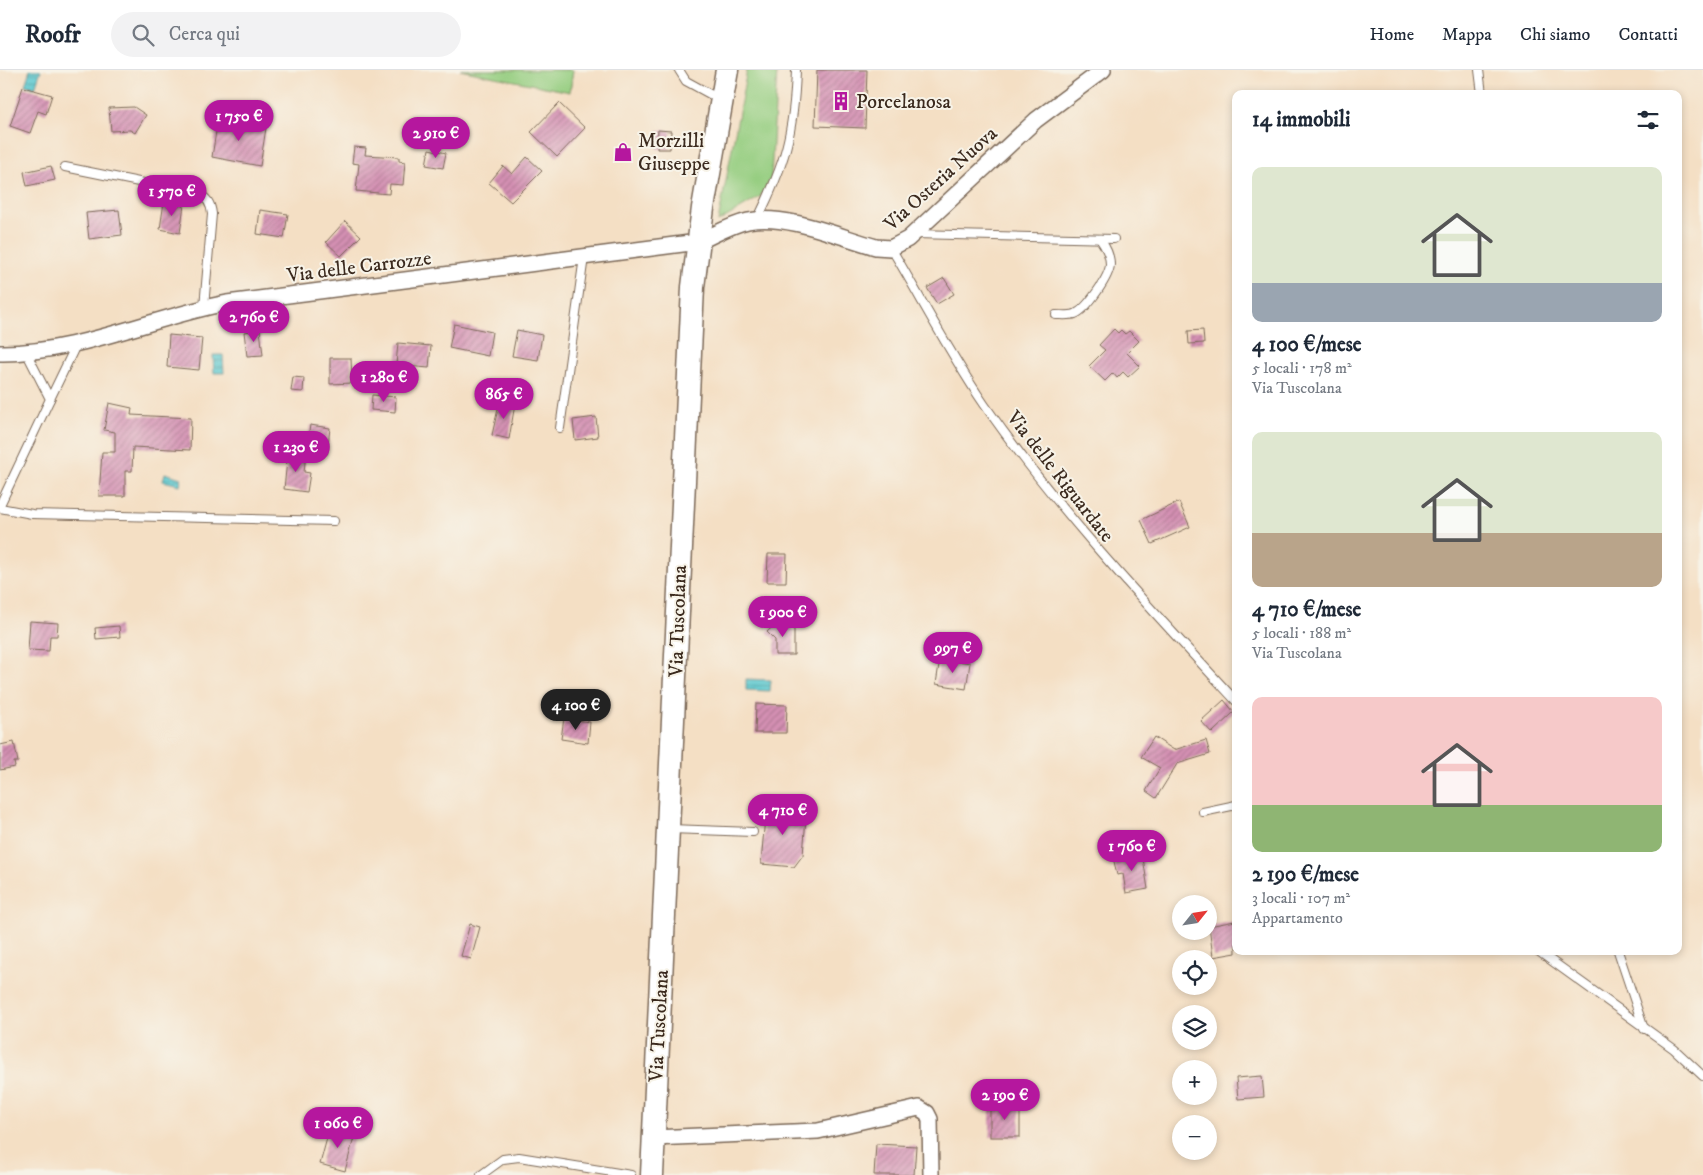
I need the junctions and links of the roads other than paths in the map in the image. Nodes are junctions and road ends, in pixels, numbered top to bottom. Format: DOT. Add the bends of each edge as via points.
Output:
graph roads {
  1 [pos="679,70"];
  2 [pos="727,70"];
  3 [pos="796,70"];
  4 [pos="1103,70"];
  5 [pos="1479,70"];
  6 [pos="1482,90"];
  7 [pos="722,101"];
  8 [pos="65,167"];
  9 [pos="757,220"];
  10 [pos="912,234"];
  11 [pos="1100,238"];
  12 [pos="1114,239"];
  13 [pos="698,242"];
  14 [pos="892,248"];
  15 [pos="584,257"];
  16 [pos="204,307"];
  17 [pos="1056,315"];
  18 [pos="78,342"];
  19 [pos="26,352"];
  20 [pos="0,353"];
  21 [pos="50,399"];
  22 [pos="560,428"];
  23 [pos="0,506"];
  24 [pos="334,521"];
  25 [pos="1232,697"];
  26 [pos="1232,806"];
  27 [pos="1203,812"];
  28 [pos="668,829"];
  29 [pos="753,832"];
  30 [pos="1543,955"];
  31 [pos="1619,955"];
  32 [pos="1644,1029"];
  33 [pos="1703,1076"];
  34 [pos="653,1138"];
  35 [pos="481,1175"];
  36 [pos="631,1175"];
  37 [pos="652,1175"];
  38 [pos="931,1175"];
  1 -- 7 [label="lane" via="690,84"];
  2 -- 7 [label="main road, Via Tuscolana"];
  3 -- 9 [label="lane" via="788,145 778,178"];
  4 -- 10 [label="street, Via Osteria Nuova" via="1036,120"];
  5 -- 6 [label="lane"];
  7 -- 13 [label="main road, Via Tuscolana"];
  8 -- 16 [label="lane" via="205,198 212,214"];
  9 -- 13 [label="street, Via Osteria Nuova"];
  9 -- 14 [label="street, Via Osteria Nuova" via="787,222 876,247"];
  10 -- 11 [label="lane"];
  10 -- 14 [label="street, Via Osteria Nuova"];
  11 -- 12 [label="lane"];
  11 -- 17 [label="lane" via="1110,263 1104,280 1082,310 1075,314"];
  13 -- 15 [label="street, Via delle Carrozze"];
  13 -- 28 [label="main road, Via Tuscolana" via="687,373"];
  14 -- 25 [label="lane, Via delle Riguardate" via="961,368 1023,457 1108,560"];
  15 -- 16 [label="street, Via delle Carrozze"];
  15 -- 22 [label="lane"];
  16 -- 18 [label="street, Via delle Carrozze"];
  18 -- 19 [label="street, Via delle Carrozze"];
  18 -- 21 [label="lane"];
  19 -- 20 [label="street, Via delle Carrozze"];
  19 -- 21 [label="lane"];
  21 -- 23 [label="lane"];
  23 -- 24 [label="lane" via="32,514"];
  26 -- 27 [label="lane"];
  28 -- 29 [label="lane"];
  28 -- 34 [label="main road, Via Tuscolana"];
  30 -- 32 [label="lane"];
  31 -- 32 [label="lane"];
  32 -- 33 [label="lane" via="1674,1048"];
  34 -- 37 [label="main road, Via Tuscolana"];
  34 -- 38 [label="street" via="818,1131 919,1108 930,1119"];
  35 -- 36 [label="lane" via="503,1159 520,1157"];
}
